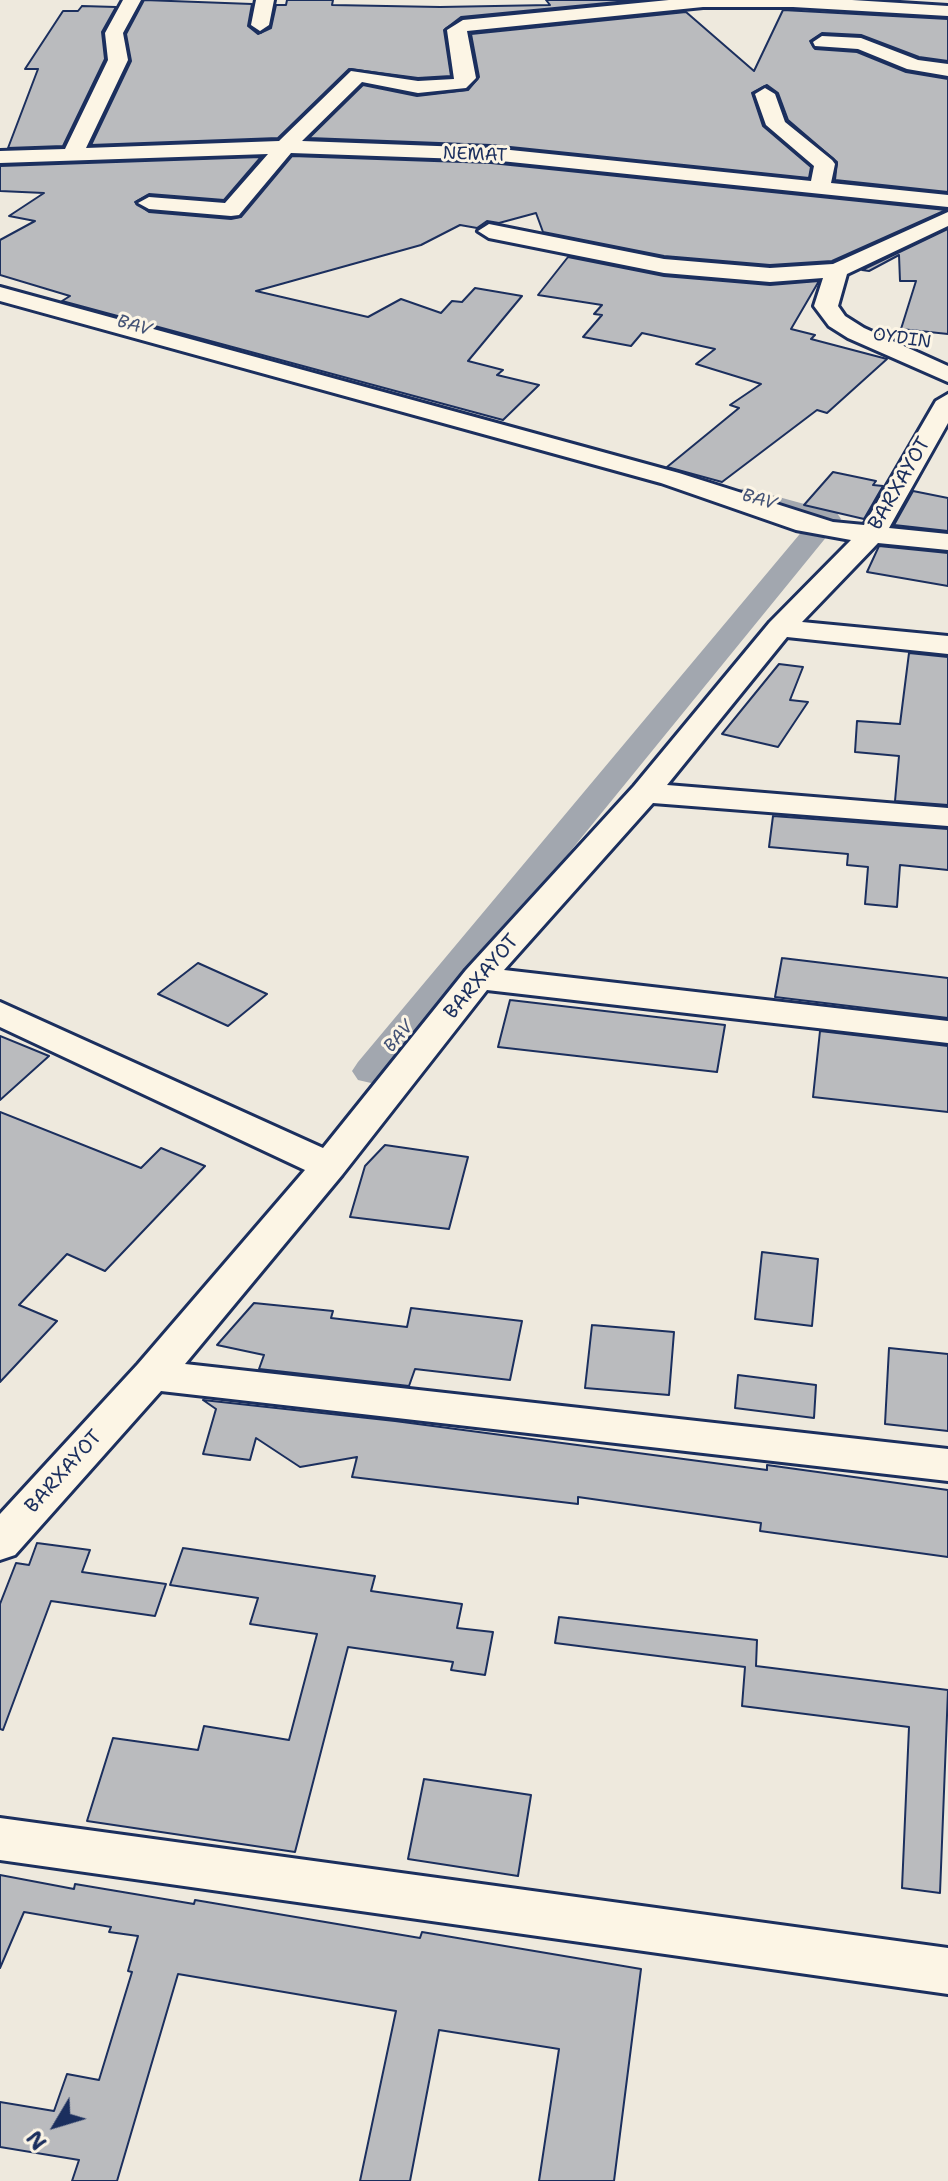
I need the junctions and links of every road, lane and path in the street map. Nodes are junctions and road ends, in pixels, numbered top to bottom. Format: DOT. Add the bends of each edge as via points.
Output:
graph roads {
  1 [pos="132,0"];
  2 [pos="265,0"];
  3 [pos="664,4"];
  4 [pos="948,11"];
  5 [pos="260,25"];
  6 [pos="822,42"];
  7 [pos="948,70"];
  8 [pos="765,94"];
  9 [pos="285,147"];
  10 [pos="73,154"];
  11 [pos="0,157"];
  12 [pos="819,189"];
  13 [pos="948,201"];
  14 [pos="149,203"];
  15 [pos="948,218"];
  16 [pos="489,231"];
  17 [pos="837,270"];
  18 [pos="0,294"];
  19 [pos="856,333"];
  20 [pos="933,343"];
  21 [pos="948,375"];
  22 [pos="948,401"];
  23 [pos="873,533"];
  24 [pos="948,542"];
  25 [pos="780,628"];
  26 [pos="948,645"];
  27 [pos="645,793"];
  28 [pos="948,817"];
  29 [pos="478,978"];
  30 [pos="0,1013"];
  31 [pos="948,1032"];
  32 [pos="329,1166"];
  33 [pos="152,1375"];
  34 [pos="948,1465"];
  35 [pos="0,1543"];
  36 [pos="0,1839"];
  37 [pos="948,1971"];
  1 -- 10 [label="street" via="114,33 118,60"];
  2 -- 5 [label="street"];
  3 -- 4 [label="street" via="793,2"];
  3 -- 9 [label="street" via="463,26 456,30 466,78 459,84 418,87 358,75"];
  6 -- 7 [label="street" via="861,44 914,65"];
  8 -- 12 [label="street" via="781,130 825,164"];
  9 -- 10 [label="street, NEMAT"];
  9 -- 12 [label="street, NEMAT" via="491,154"];
  9 -- 14 [label="street" via="231,210"];
  10 -- 11 [label="street, NEMAT"];
  12 -- 13 [label="street, NEMAT"];
  15 -- 17 [label="street"];
  16 -- 17 [label="street" via="664,266 770,275"];
  17 -- 19 [label="street" via="826,306"];
  18 -- 23 [label="street" via="670,478 805,524"];
  19 -- 20 [label="street, OYDIN"];
  19 -- 21 [label="street"];
  22 -- 23 [label="street, BARXAYOT"];
  23 -- 24 [label="street"];
  23 -- 25 [label="street, BARXAYOT"];
  25 -- 26 [label="street"];
  25 -- 27 [label="street, BARXAYOT"];
  27 -- 28 [label="street"];
  27 -- 29 [label="street, BARXAYOT"];
  29 -- 31 [label="street"];
  29 -- 32 [label="street, BARXAYOT"];
  30 -- 32 [label="street"];
  32 -- 33 [label="street, BARXAYOT"];
  33 -- 34 [label="street"];
  33 -- 35 [label="street, BARXAYOT"];
  36 -- 37 [label="street"];
}
